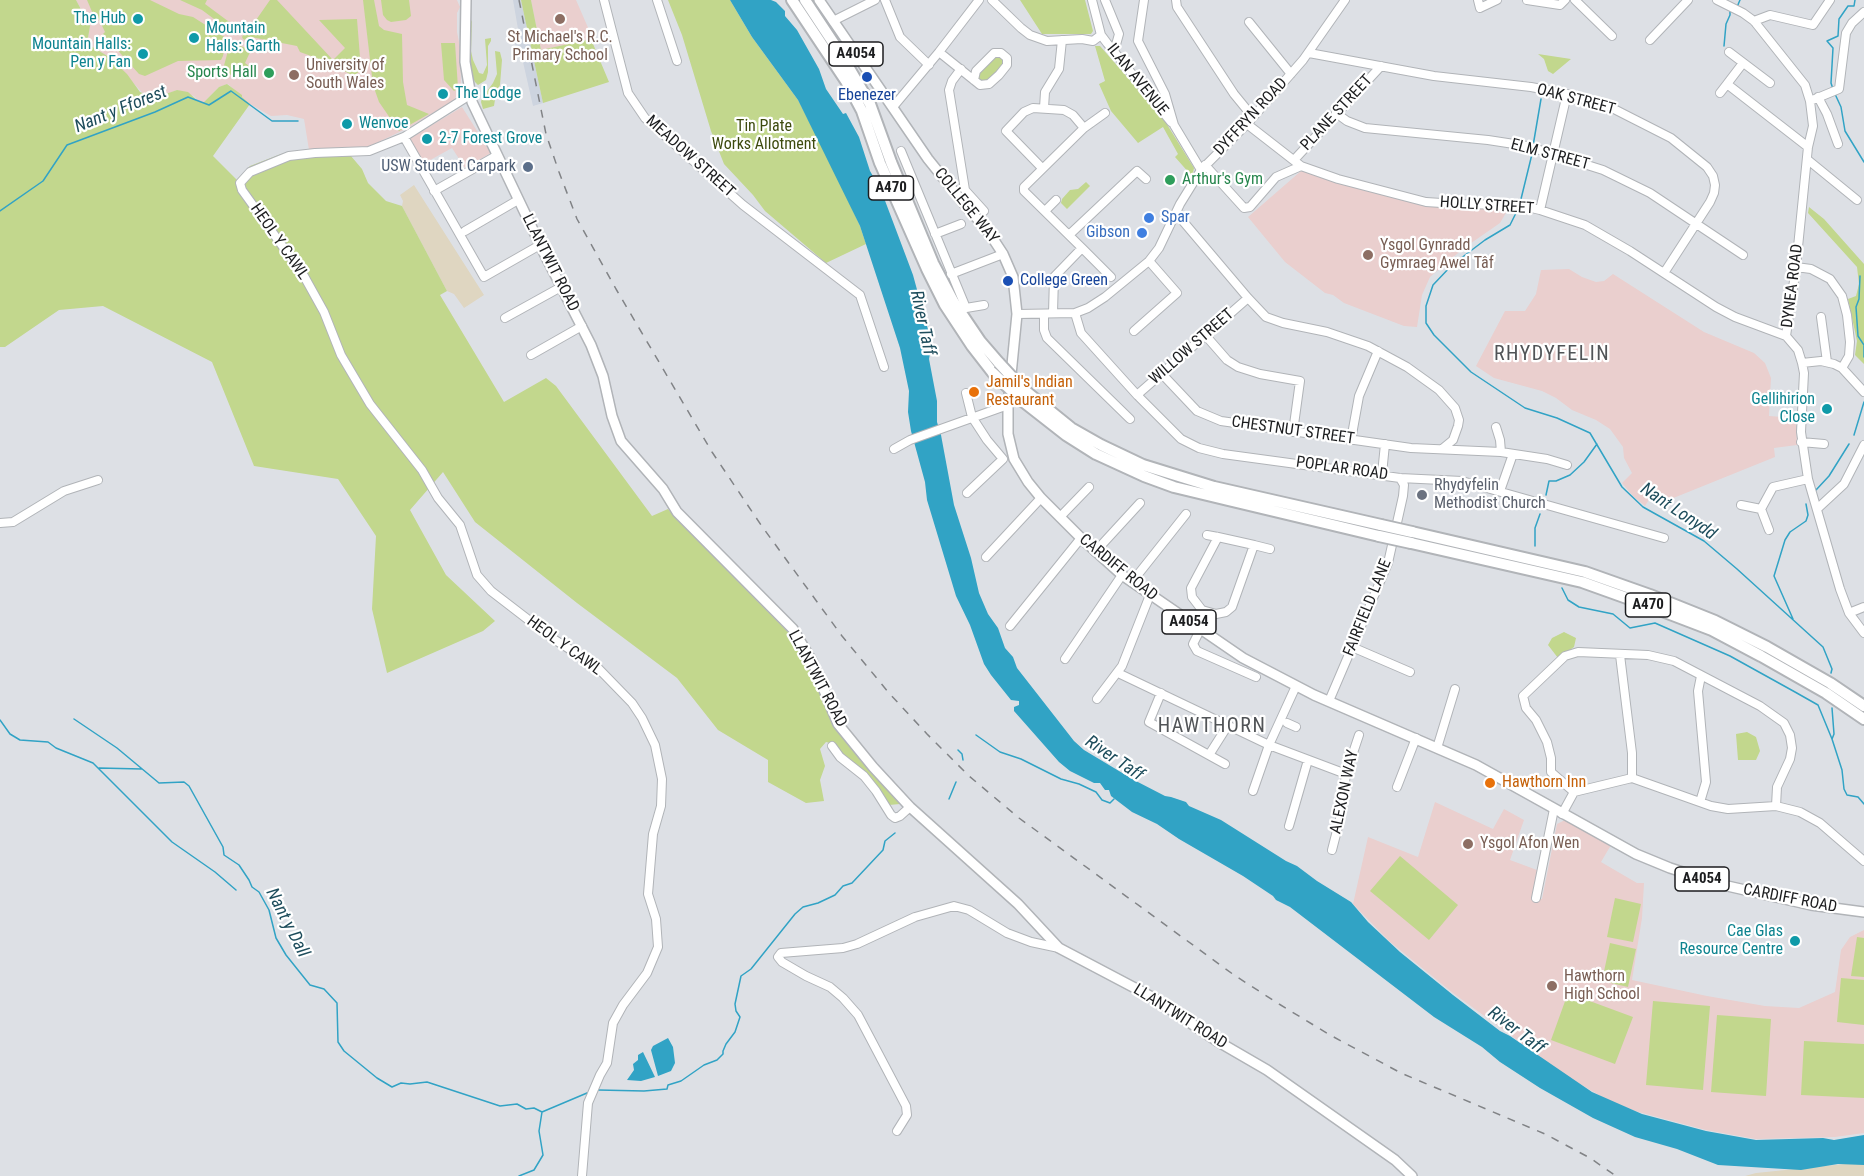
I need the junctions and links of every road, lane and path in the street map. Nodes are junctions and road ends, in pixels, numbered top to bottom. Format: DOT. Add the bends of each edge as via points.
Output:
graph roads {
  1 [pos="466,0"];
  2 [pos="604,0"];
  3 [pos="657,0"];
  4 [pos="792,0"];
  5 [pos="805,0"];
  6 [pos="819,0"];
  7 [pos="875,0"];
  8 [pos="885,0"];
  9 [pos="979,0"];
  10 [pos="992,0"];
  11 [pos="1092,0"];
  12 [pos="1105,0"];
  13 [pos="1144,0"];
  14 [pos="1176,0"];
  15 [pos="1345,0"];
  16 [pos="1478,0"];
  17 [pos="1497,0"];
  18 [pos="1527,0"];
  19 [pos="1565,0"];
  20 [pos="1575,0"];
  21 [pos="1688,0"];
  22 [pos="1717,0"];
  23 [pos="1830,0"];
  24 [pos="1864,12"];
  25 [pos="833,21"];
  26 [pos="1754,21"];
  27 [pos="1249,22"];
  28 [pos="1101,35"];
  29 [pos="1612,36"];
  30 [pos="1062,40"];
  31 [pos="1650,40"];
  32 [pos="939,52"];
  33 [pos="1114,52"];
  34 [pos="1729,52"];
  35 [pos="1309,53"];
  36 [pos="676,61"];
  37 [pos="1743,63"];
  38 [pos="928,65"];
  39 [pos="1381,66"];
  40 [pos="961,69"];
  41 [pos="1291,74"];
  42 [pos="974,80"];
  43 [pos="1770,83"];
  44 [pos="1727,84"];
  45 [pos="1720,93"];
  46 [pos="1567,94"];
  47 [pos="470,95"];
  48 [pos="1818,98"];
  49 [pos="1810,101"];
  50 [pos="893,107"];
  51 [pos="1044,108"];
  52 [pos="1105,113"];
  53 [pos="1336,113"];
  54 [pos="1252,116"];
  55 [pos="1247,124"];
  56 [pos="1174,125"];
  57 [pos="1084,128"];
  58 [pos="404,137"];
  59 [pos="1838,144"];
  60 [pos="1808,147"];
  61 [pos="901,151"];
  62 [pos="1553,153"];
  63 [pos="496,156"];
  64 [pos="1808,160"];
  65 [pos="1298,163"];
  66 [pos="1042,168"];
  67 [pos="1203,168"];
  68 [pos="1146,179"];
  69 [pos="434,191"];
  70 [pos="518,200"];
  71 [pos="1056,200"];
  72 [pos="1857,200"];
  73 [pos="1540,210"];
  74 [pos="984,211"];
  75 [pos="1045,211"];
  76 [pos="1176,213"];
  77 [pos="1697,222"];
  78 [pos="961,224"];
  79 [pos="465,231"];
  80 [pos="935,234"];
  81 [pos="1069,235"];
  82 [pos="540,245"];
  83 [pos="1082,248"];
  84 [pos="1003,254"];
  85 [pos="1743,255"];
  86 [pos="1149,261"];
  87 [pos="1796,267"];
  88 [pos="1664,273"];
  89 [pos="951,274"];
  90 [pos="1111,277"];
  91 [pos="561,286"];
  92 [pos="1248,298"];
  93 [pos="984,305"];
  94 [pos="1048,313"];
  95 [pos="1075,313"];
  96 [pos="1017,314"];
  97 [pos="505,318"];
  98 [pos="1821,318"];
  99 [pos="582,326"];
  100 [pos="1134,330"];
  101 [pos="1206,336"];
  102 [pos="1786,336"];
  103 [pos="1378,351"];
  104 [pos="531,356"];
  105 [pos="1827,362"];
  106 [pos="1802,363"];
  107 [pos="884,368"];
  108 [pos="996,368"];
  109 [pos="1842,368"];
  110 [pos="1162,374"];
  111 [pos="1864,392"];
  112 [pos="966,393"];
  113 [pos="1137,395"];
  114 [pos="1008,405"];
  115 [pos="972,417"];
  116 [pos="1130,419"];
  117 [pos="1496,427"];
  118 [pos="1293,432"];
  119 [pos="1351,440"];
  120 [pos="1802,442"];
  121 [pos="1385,444"];
  122 [pos="1824,444"];
  123 [pos="1864,445"];
  124 [pos="894,449"];
  125 [pos="1442,449"];
  126 [pos="1500,452"];
  127 [pos="1513,454"];
  128 [pos="1567,465"];
  129 [pos="1382,474"];
  130 [pos="1400,478"];
  131 [pos="1808,479"];
  132 [pos="98,480"];
  133 [pos="1089,488"];
  134 [pos="1500,491"];
  135 [pos="967,493"];
  136 [pos="1041,498"];
  137 [pos="1140,503"];
  138 [pos="1741,505"];
  139 [pos="1761,509"];
  140 [pos="1817,509"];
  141 [pos="1186,514"];
  142 [pos="1060,517"];
  143 [pos="0,523"];
  144 [pos="1769,530"];
  145 [pos="1207,535"];
  146 [pos="1218,537"];
  147 [pos="1081,538"];
  148 [pos="1412,538"];
  149 [pos="1665,538"];
  150 [pos="1254,545"];
  151 [pos="1270,549"];
  152 [pos="1095,552"];
  153 [pos="986,556"];
  154 [pos="1122,575"];
  155 [pos="1132,582"];
  156 [pos="1150,595"];
  157 [pos="1864,607"];
  158 [pos="1202,610"];
  159 [pos="1849,613"];
  160 [pos="1010,626"];
  161 [pos="1196,627"];
  162 [pos="1864,633"];
  163 [pos="1352,647"];
  164 [pos="1620,655"];
  165 [pos="1065,659"];
  166 [pos="1410,672"];
  167 [pos="1118,673"];
  168 [pos="1701,676"];
  169 [pos="1256,677"];
  170 [pos="1296,686"];
  171 [pos="1455,689"];
  172 [pos="1161,693"];
  173 [pos="1097,699"];
  174 [pos="1329,701"];
  175 [pos="1864,706"];
  176 [pos="1864,719"];
  177 [pos="1283,721"];
  178 [pos="1228,725"];
  179 [pos="1296,727"];
  180 [pos="1359,735"];
  181 [pos="1416,738"];
  182 [pos="1269,745"];
  183 [pos="832,746"];
  184 [pos="1437,748"];
  185 [pos="1209,754"];
  186 [pos="1308,760"];
  187 [pos="1225,764"];
  188 [pos="1346,774"];
  189 [pos="1632,778"];
  190 [pos="1397,787"];
  191 [pos="1253,791"];
  192 [pos="1574,792"];
  193 [pos="1700,802"];
  194 [pos="1776,806"];
  195 [pos="910,807"];
  196 [pos="1558,811"];
  197 [pos="1289,826"];
  198 [pos="1332,850"];
  199 [pos="1864,861"];
  200 [pos="1536,898"];
  201 [pos="1864,912"];
  202 [pos="1059,948"];
  203 [pos="897,1131"];
  204 [pos="582,1176"];
  205 [pos="1412,1176"];
  1 -- 47 [label="main road, LLANTWIT ROAD" via="465,62"];
  2 -- 107 [label="street, MEADOW STREET" via="628,93 645,118 743,205 860,295"];
  3 -- 36 [label="street"];
  4 -- 108 [label="highway, A470" via="862,111 880,163 945,305 972,346"];
  5 -- 108 [label="highway, A470" via="870,104 933,263 952,301"];
  6 -- 25 [label="main road, A4054"];
  7 -- 25 [label="street"];
  8 -- 38 [label="street" via="900,37"];
  9 -- 32 [label="street"];
  10 -- 30 [label="street" via="1030,35 1047,41"];
  11 -- 28 [label="street, ILAN AVENUE"];
  12 -- 33 [label="street" via="1119,34"];
  13 -- 56 [label="street" via="1138,42 1165,94"];
  14 -- 54 [label="street" via="1233,94"];
  15 -- 35 [label="street, DYFFRYN ROAD"];
  16 -- 17 [label="street" via="1480,8"];
  18 -- 19 [label="street" via="1560,5"];
  20 -- 29 [label="street"];
  21 -- 31 [label="street"];
  22 -- 26 [label="street, DYNEA ROAD"];
  23 -- 26 [label="street" via="1813,25 1770,15"];
  24 -- 48 [label="street" via="1846,33 1839,89"];
  25 -- 50 [label="main road, A4054"];
  26 -- 49 [label="street, DYNEA ROAD" via="1806,85"];
  27 -- 41 [label="street"];
  28 -- 30 [label="street" via="1093,41"];
  28 -- 33 [label="street, ILAN AVENUE"];
  30 -- 51 [label="street" via="1059,69 1045,92"];
  32 -- 38 [label="street"];
  32 -- 40 [label="street"];
  33 -- 56 [label="street, ILAN AVENUE"];
  34 -- 37 [label="street"];
  35 -- 39 [label="street, OAK STREET"];
  35 -- 41 [label="street, DYFFRYN ROAD"];
  37 -- 43 [label="street"];
  37 -- 44 [label="street"];
  38 -- 50 [label="street"];
  39 -- 46 [label="street, OAK STREET"];
  39 -- 53 [label="street, PLANE STREET"];
  40 -- 42 [label="street"];
  40 -- 74 [label="street" via="949,90 965,190"];
  41 -- 54 [label="street, DYFFRYN ROAD"];
  42 -- 42 [label="street" via="976,71 994,53 1007,58 1007,65 989,84 980,85"];
  44 -- 45 [label="street"];
  44 -- 60 [label="street"];
  46 -- 62 [label="street"];
  46 -- 77 [label="street, OAK STREET" via="1610,107 1650,126 1707,167 1715,185 1714,193"];
  47 -- 58 [label="street"];
  47 -- 63 [label="main road, LLANTWIT ROAD"];
  48 -- 49 [label="street"];
  48 -- 59 [label="street"];
  49 -- 60 [label="street, DYNEA ROAD" via="1813,126"];
  50 -- 84 [label="main road, COLLEGE WAY / A4054"];
  51 -- 57 [label="street" via="1069,112"];
  51 -- 66 [label="street" via="1028,110 1006,131"];
  52 -- 57 [label="street"];
  53 -- 62 [label="street, ELM STREET" via="1365,128 1488,140"];
  53 -- 65 [label="street, PLANE STREET"];
  54 -- 55 [label="street, DYFFRYN ROAD"];
  55 -- 65 [label="street, HOLLY STREET"];
  55 -- 67 [label="street, DYFFRYN ROAD"];
  56 -- 67 [label="street"];
  57 -- 66 [label="street"];
  58 -- 69 [label="street"];
  58 -- 204 [label="street, HEOL Y CAWL" via="369,152 289,156 250,172 240,183 304,276 341,355 370,404 460,525 477,574 491,591 596,666 632,703 655,745 662,779 661,806 653,834 648,894 656,919 658,947 647,973 613,1023 607,1063 588,1103"];
  60 -- 64 [label="street, DYNEA ROAD"];
  61 -- 80 [label="street"];
  62 -- 73 [label="street"];
  62 -- 77 [label="street, ELM STREET" via="1604,170"];
  63 -- 69 [label="street"];
  63 -- 70 [label="main road, LLANTWIT ROAD"];
  64 -- 72 [label="street"];
  64 -- 87 [label="street, DYNEA ROAD"];
  65 -- 67 [label="street" via="1276,177 1250,207 1244,208"];
  65 -- 73 [label="street, HOLLY STREET" via="1367,188 1426,201 1519,205"];
  66 -- 75 [label="street" via="1024,191"];
  67 -- 76 [label="street, DYFFRYN ROAD"];
  68 -- 81 [label="street" via="1137,171"];
  69 -- 82 [label="street" via="484,277"];
  70 -- 79 [label="street"];
  70 -- 82 [label="main road, LLANTWIT ROAD"];
  71 -- 75 [label="street"];
  73 -- 88 [label="street, HOLLY STREET" via="1604,234"];
  75 -- 81 [label="street"];
  76 -- 86 [label="street, DYFFRYN ROAD"];
  76 -- 92 [label="street"];
  77 -- 85 [label="street, ELM STREET"];
  77 -- 88 [label="street, OAK STREET"];
  78 -- 80 [label="street"];
  80 -- 89 [label="street"];
  81 -- 83 [label="street"];
  82 -- 91 [label="main road, LLANTWIT ROAD"];
  83 -- 90 [label="street"];
  83 -- 94 [label="street" via="1054,277"];
  84 -- 89 [label="street"];
  84 -- 96 [label="main road, COLLEGE WAY / A4054" via="1013,277"];
  86 -- 95 [label="street, DYFFRYN ROAD" via="1105,297"];
  86 -- 100 [label="street" via="1177,293"];
  87 -- 102 [label="street, DYNEA ROAD"];
  87 -- 109 [label="street" via="1811,269 1830,279 1842,296 1850,342 1849,356"];
  88 -- 102 [label="street, HOLLY STREET" via="1735,317"];
  89 -- 93 [label="street" via="966,309"];
  91 -- 97 [label="street"];
  91 -- 99 [label="main road, LLANTWIT ROAD"];
  92 -- 101 [label="street, WILLOW STREET"];
  92 -- 103 [label="street" via="1260,313 1274,321 1344,337"];
  94 -- 95 [label="street, DYFFRYN ROAD"];
  94 -- 96 [label="street, DYFFRYN ROAD"];
  94 -- 116 [label="street" via="1044,330 1047,338"];
  95 -- 113 [label="street, POPLAR ROAD" via="1081,333"];
  96 -- 114 [label="main road, CARDIFF ROAD / A4054"];
  98 -- 105 [label="street"];
  99 -- 104 [label="street"];
  99 -- 195 [label="main road, LLANTWIT ROAD" via="603,376 621,441 663,489 677,512 792,629 812,661 838,724"];
  101 -- 110 [label="street, WILLOW STREET"];
  101 -- 118 [label="street" via="1238,367 1300,381"];
  102 -- 106 [label="street, DYNEA ROAD" via="1798,350"];
  103 -- 119 [label="street" via="1359,396"];
  103 -- 125 [label="street" via="1430,383 1455,408 1458,426 1453,440"];
  105 -- 106 [label="street"];
  105 -- 109 [label="street"];
  106 -- 120 [label="street, DYNEA ROAD"];
  108 -- 148 [label="highway, A470, bridge" via="1022,395 1071,428 1143,465"];
  109 -- 111 [label="street"];
  110 -- 113 [label="street, WILLOW STREET"];
  110 -- 118 [label="street, CHESTNUT STREET" via="1205,416"];
  112 -- 115 [label="street"];
  113 -- 129 [label="street, POPLAR ROAD" via="1181,440 1199,447 1223,454"];
  114 -- 115 [label="street"];
  114 -- 136 [label="main road, CARDIFF ROAD / A4054" via="1008,434 1014,459"];
  115 -- 124 [label="street"];
  115 -- 135 [label="street" via="1003,459"];
  117 -- 126 [label="street"];
  118 -- 119 [label="street, CHESTNUT STREET"];
  119 -- 121 [label="street, CHESTNUT STREET"];
  120 -- 122 [label="street"];
  120 -- 131 [label="street, DYNEA ROAD"];
  121 -- 125 [label="street, CHESTNUT STREET"];
  121 -- 129 [label="street"];
  123 -- 140 [label="street" via="1844,484"];
  125 -- 126 [label="street, CHESTNUT STREET"];
  126 -- 127 [label="street, CHESTNUT STREET"];
  127 -- 128 [label="street, CHESTNUT STREET"];
  127 -- 134 [label="street"];
  129 -- 130 [label="street, POPLAR ROAD"];
  130 -- 134 [label="street, POPLAR ROAD" via="1462,481"];
  130 -- 163 [label="street, FAIRFIELD LANE" via="1403,496 1388,563"];
  131 -- 139 [label="street" via="1773,488"];
  131 -- 140 [label="street, DYNEA ROAD"];
  132 -- 143 [label="street" via="64,491 13,522"];
  133 -- 142 [label="street"];
  134 -- 149 [label="street, POPLAR ROAD"];
  136 -- 142 [label="main road, CARDIFF ROAD / A4054"];
  136 -- 153 [label="street"];
  137 -- 152 [label="street"];
  138 -- 139 [label="street"];
  139 -- 144 [label="street"];
  140 -- 159 [label="street, DYNEA ROAD"];
  141 -- 155 [label="street"];
  142 -- 147 [label="main road, CARDIFF ROAD / A4054"];
  145 -- 146 [label="street"];
  146 -- 150 [label="street"];
  146 -- 158 [label="street" via="1191,588 1192,597"];
  147 -- 152 [label="main road, CARDIFF ROAD / A4054"];
  147 -- 160 [label="street"];
  148 -- 175 [label="highway, A470" via="1585,572 1650,595 1767,647"];
  148 -- 176 [label="highway, A470" via="1582,582 1712,630 1826,693"];
  150 -- 151 [label="street"];
  150 -- 158 [label="street" via="1230,610 1216,614"];
  152 -- 154 [label="main road, CARDIFF ROAD / A4054"];
  154 -- 155 [label="main road, CARDIFF ROAD / A4054"];
  154 -- 165 [label="street"];
  155 -- 156 [label="main road, CARDIFF ROAD / A4054"];
  156 -- 161 [label="main road, CARDIFF ROAD / A4054"];
  156 -- 167 [label="street"];
  157 -- 159 [label="street"];
  158 -- 161 [label="street"];
  159 -- 162 [label="street, DYNEA ROAD"];
  161 -- 169 [label="street" via="1193,644 1197,651"];
  161 -- 170 [label="main road, CARDIFF ROAD / A4054"];
  163 -- 166 [label="street"];
  163 -- 174 [label="street, FAIRFIELD LANE"];
  164 -- 168 [label="street" via="1664,658"];
  164 -- 189 [label="street"];
  164 -- 192 [label="street" via="1578,652 1565,656 1524,696 1547,742 1551,772"];
  167 -- 172 [label="street"];
  167 -- 173 [label="street"];
  168 -- 193 [label="street" via="1698,692 1706,782"];
  168 -- 194 [label="street" via="1784,723 1792,748 1777,787"];
  170 -- 174 [label="main road, CARDIFF ROAD / A4054"];
  170 -- 177 [label="street"];
  171 -- 184 [label="street"];
  172 -- 178 [label="street"];
  172 -- 185 [label="street" via="1149,722"];
  174 -- 181 [label="main road, CARDIFF ROAD / A4054"];
  177 -- 179 [label="street"];
  177 -- 182 [label="street"];
  178 -- 182 [label="street"];
  178 -- 185 [label="street"];
  180 -- 188 [label="street, ALEXON WAY"];
  181 -- 184 [label="main road, CARDIFF ROAD / A4054"];
  181 -- 190 [label="street"];
  182 -- 186 [label="street"];
  182 -- 191 [label="street"];
  183 -- 195 [label="street" via="864,776 891,815 900,816"];
  184 -- 196 [label="main road, CARDIFF ROAD / A4054"];
  185 -- 187 [label="street"];
  186 -- 188 [label="street"];
  186 -- 197 [label="street"];
  188 -- 198 [label="street, ALEXON WAY"];
  189 -- 192 [label="street"];
  189 -- 193 [label="street"];
  192 -- 196 [label="street"];
  193 -- 194 [label="street" via="1728,809"];
  194 -- 199 [label="street" via="1800,812 1820,823"];
  195 -- 202 [label="main road, LLANTWIT ROAD" via="1018,904"];
  196 -- 200 [label="street"];
  196 -- 201 [label="main road, CARDIFF ROAD / A4054" via="1636,854 1694,877 1810,905"];
  202 -- 203 [label="street" via="1007,933 969,910 954,906 915,917 843,948 781,952 778,957 782,962 830,987 858,1016 906,1106 907,1115"];
  202 -- 205 [label="main road, LLANTWIT ROAD" via="1152,997 1216,1041 1268,1070"];
}
